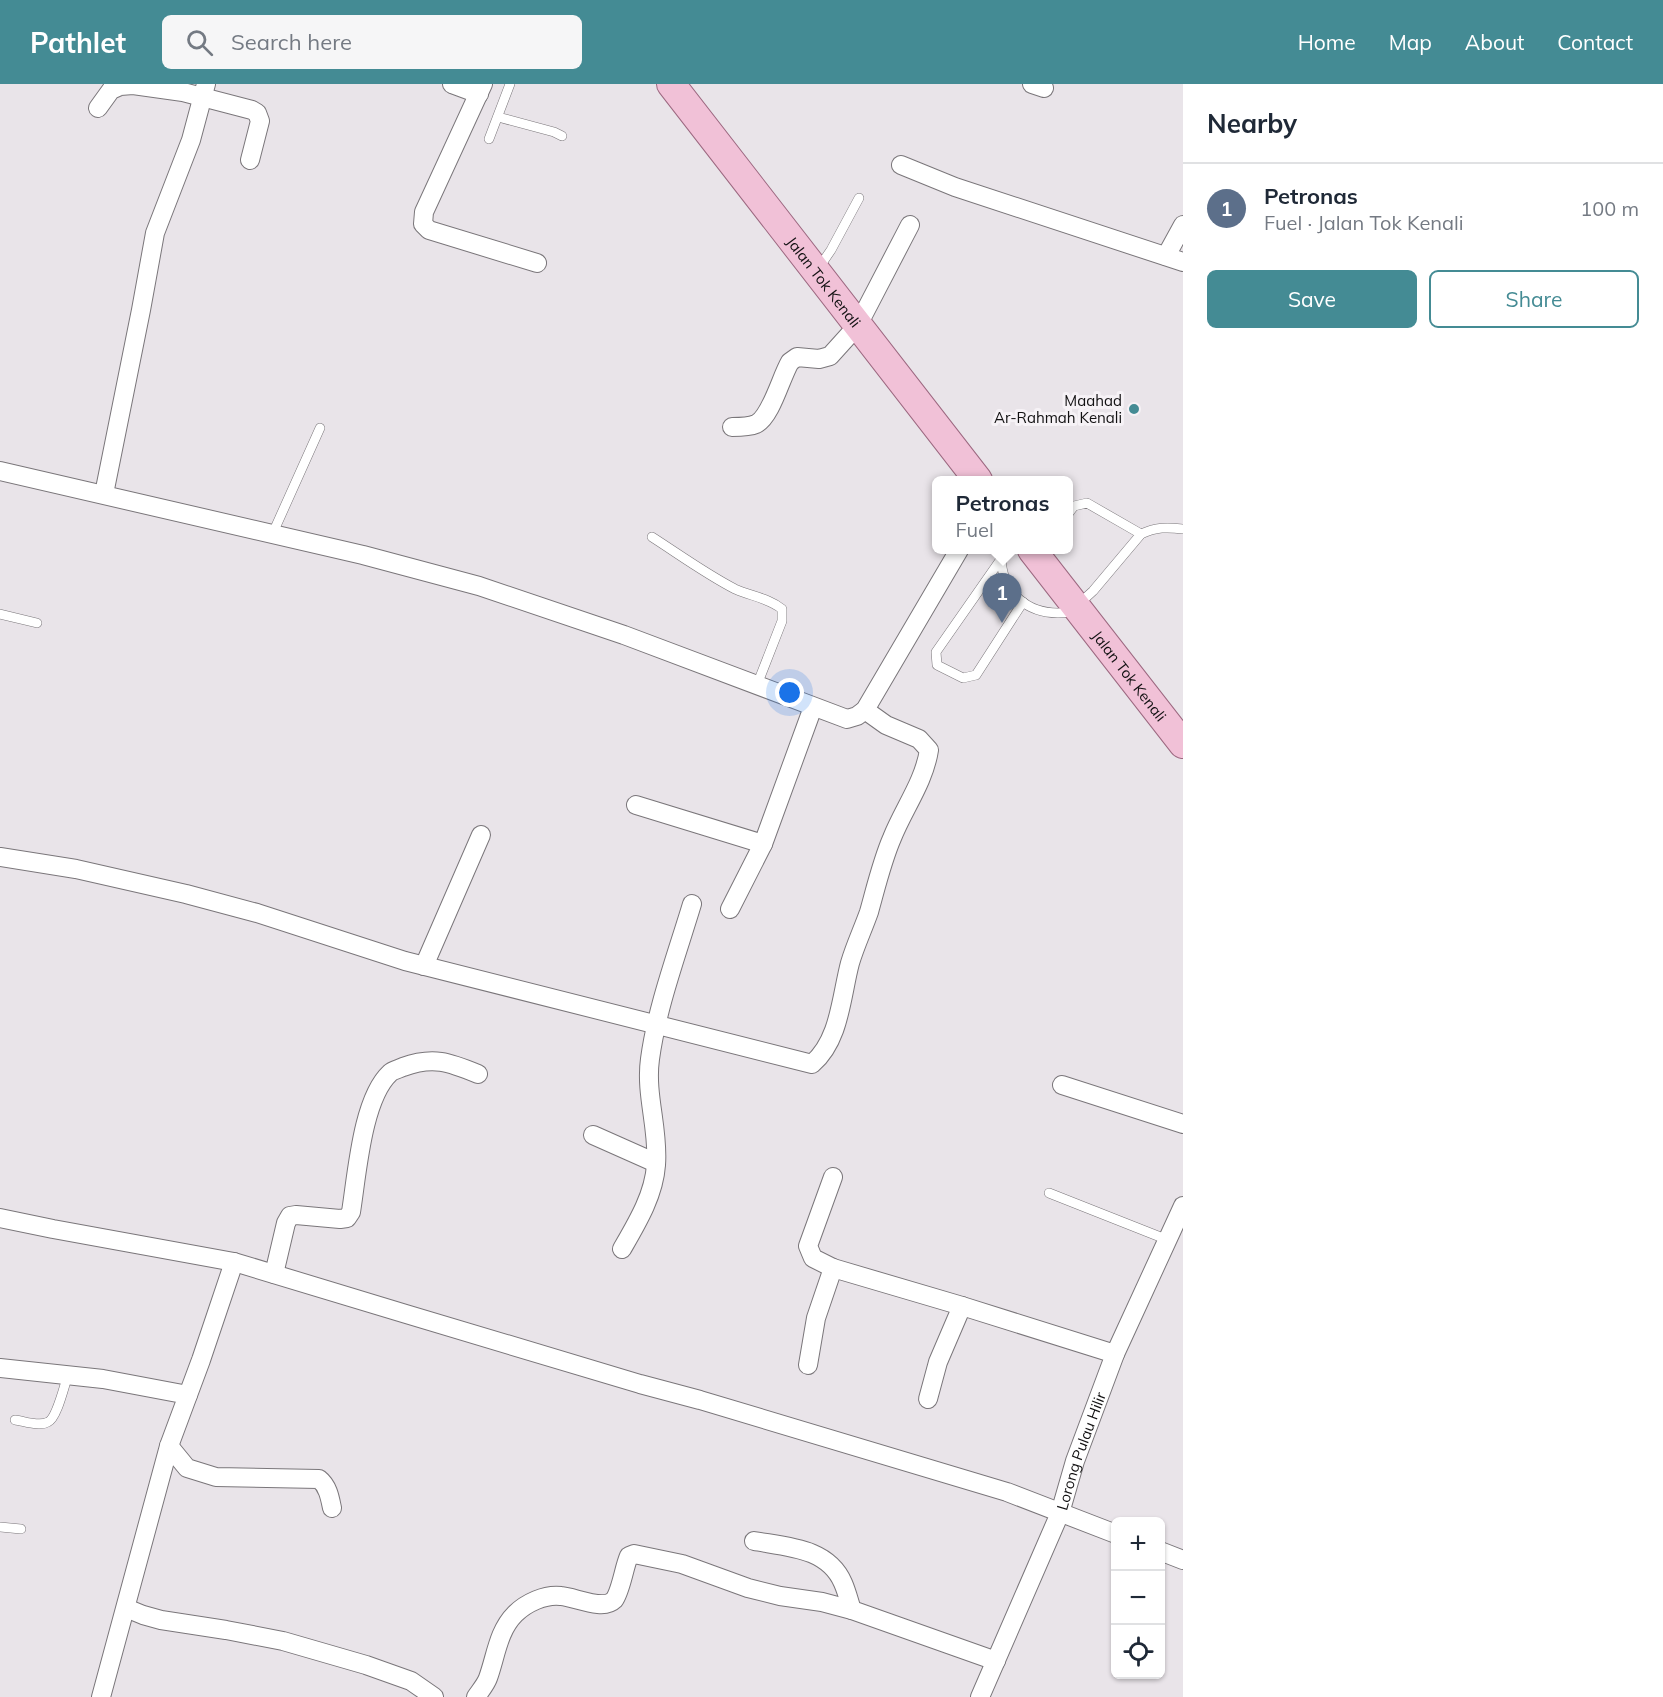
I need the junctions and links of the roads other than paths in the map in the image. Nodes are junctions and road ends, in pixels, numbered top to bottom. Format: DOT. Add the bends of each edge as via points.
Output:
graph roads {
  1 [pos="452,84"];
  2 [pos="510,84"];
  3 [pos="481,89"];
  4 [pos="204,90"];
  5 [pos="680,91"];
  6 [pos="98,108"];
  7 [pos="498,117"];
  8 [pos="562,136"];
  9 [pos="489,139"];
  10 [pos="250,160"];
  11 [pos="901,165"];
  12 [pos="859,198"];
  13 [pos="910,225"];
  14 [pos="1183,225"];
  15 [pos="1175,259"];
  16 [pos="537,263"];
  17 [pos="816,272"];
  18 [pos="858,325"];
  19 [pos="320,428"];
  20 [pos="732,428"];
  21 [pos="0,471"];
  22 [pos="975,476"];
  23 [pos="104,494"];
  24 [pos="1073,507"];
  25 [pos="1183,529"];
  26 [pos="1141,534"];
  27 [pos="272,535"];
  28 [pos="652,537"];
  29 [pos="956,554"];
  30 [pos="1001,554"];
  31 [pos="1037,554"];
  32 [pos="1023,602"];
  33 [pos="1077,608"];
  34 [pos="0,614"];
  35 [pos="37,623"];
  36 [pos="757,686"];
  37 [pos="813,706"];
  38 [pos="865,710"];
  39 [pos="1183,744"];
  40 [pos="636,805"];
  41 [pos="481,836"];
  42 [pos="763,844"];
  43 [pos="0,857"];
  44 [pos="692,904"];
  45 [pos="730,909"];
  46 [pos="424,966"];
  47 [pos="657,1024"];
  48 [pos="478,1074"];
  49 [pos="1062,1085"];
  50 [pos="1183,1124"];
  51 [pos="593,1135"];
  52 [pos="656,1163"];
  53 [pos="833,1177"];
  54 [pos="1049,1193"];
  55 [pos="1181,1216"];
  56 [pos="0,1218"];
  57 [pos="1168,1240"];
  58 [pos="622,1249"];
  59 [pos="234,1262"];
  60 [pos="834,1268"];
  61 [pos="274,1274"];
  62 [pos="962,1306"];
  63 [pos="1115,1354"];
  64 [pos="808,1365"];
  65 [pos="0,1368"];
  66 [pos="68,1375"];
  67 [pos="188,1395"];
  68 [pos="928,1400"];
  69 [pos="15,1420"];
  70 [pos="169,1446"];
  71 [pos="332,1508"];
  72 [pos="1060,1513"];
  73 [pos="0,1527"];
  74 [pos="21,1529"];
  75 [pos="1111,1532"];
  76 [pos="754,1541"];
  77 [pos="1165,1553"];
  78 [pos="1183,1560"];
  79 [pos="126,1608"];
  80 [pos="852,1610"];
  81 [pos="996,1661"];
  82 [pos="101,1697"];
  83 [pos="434,1697"];
  84 [pos="476,1697"];
  85 [pos="980,1697"];
  1 -- 3 [label="street"];
  2 -- 7 [label="lane"];
  3 -- 16 [label="street" via="424,212 423,224 429,230"];
  4 -- 6 [label="street" via="120,86 111,90"];
  4 -- 10 [label="street" via="259,116"];
  4 -- 23 [label="street" via="191,140 155,233"];
  5 -- 17 [label="main road, Jalan Tok Kenali"];
  7 -- 8 [label="lane"];
  7 -- 9 [label="lane"];
  11 -- 15 [label="street" via="955,187"];
  12 -- 17 [label="lane"];
  13 -- 18 [label="street"];
  14 -- 15 [label="street"];
  17 -- 18 [label="main road, Jalan Tok Kenali"];
  18 -- 20 [label="street" via="830,356 797,357 790,362 761,421"];
  18 -- 22 [label="main road, Jalan Tok Kenali"];
  19 -- 27 [label="lane"];
  21 -- 23 [label="street"];
  23 -- 27 [label="street"];
  24 -- 26 [label="lane" via="1088,503"];
  25 -- 26 [label="lane" via="1153,528"];
  26 -- 33 [label="lane"];
  27 -- 36 [label="street" via="479,586"];
  28 -- 36 [label="lane" via="711,576 782,609 782,621"];
  29 -- 38 [label="street"];
  30 -- 32 [label="lane" via="1009,587"];
  30 -- 32 [label="lane" via="936,652 937,665 963,678 976,675"];
  31 -- 33 [label="main road, Jalan Tok Kenali"];
  32 -- 33 [label="lane" via="1050,613"];
  33 -- 39 [label="main road, Jalan Tok Kenali"];
  34 -- 35 [label="lane"];
  36 -- 37 [label="street"];
  37 -- 38 [label="street" via="847,719"];
  37 -- 42 [label="street"];
  38 -- 47 [label="street" via="886,725 919,739 929,750 927,766 891,839 850,962 837,1020 822,1055 812,1064"];
  40 -- 42 [label="street"];
  41 -- 46 [label="street"];
  42 -- 45 [label="street"];
  43 -- 46 [label="street" via="186,894"];
  44 -- 47 [label="street"];
  46 -- 47 [label="street"];
  47 -- 52 [label="street" via="648,1075"];
  48 -- 61 [label="street" via="430,1060 391,1071 377,1090 365,1126 351,1212 340,1219 290,1216"];
  49 -- 50 [label="street"];
  51 -- 52 [label="street"];
  52 -- 58 [label="street" via="646,1204"];
  53 -- 60 [label="street" via="808,1246 813,1258"];
  54 -- 57 [label="lane"];
  55 -- 57 [label="street, Lorong Pulau Hilir"];
  56 -- 59 [label="street"];
  57 -- 63 [label="street, Lorong Pulau Hilir"];
  59 -- 61 [label="street"];
  59 -- 67 [label="street"];
  60 -- 62 [label="street"];
  60 -- 64 [label="street" via="816,1318"];
  61 -- 72 [label="street" via="997,1489"];
  62 -- 63 [label="street"];
  62 -- 68 [label="street" via="938,1362"];
  63 -- 72 [label="street, Lorong Pulau Hilir"];
  65 -- 66 [label="street"];
  66 -- 67 [label="street"];
  66 -- 69 [label="lane" via="54,1416 48,1422"];
  67 -- 70 [label="street"];
  70 -- 71 [label="street" via="187,1468 216,1477 319,1479 329,1493"];
  70 -- 79 [label="street"];
  72 -- 75 [label="street"];
  72 -- 81 [label="street, Lorong Pulau Hilir"];
  73 -- 74 [label="lane"];
  76 -- 80 [label="street" via="821,1556 843,1582"];
  77 -- 78 [label="street"];
  79 -- 82 [label="street"];
  79 -- 83 [label="street" via="161,1620 283,1641 411,1681"];
  80 -- 81 [label="street"];
  80 -- 84 [label="street" via="748,1588 682,1564 634,1554 629,1556 612,1602 600,1605 559,1596 542,1598 514,1614 502,1632 488,1680"];
  81 -- 85 [label="street, Lorong Pulau Hilir"];
}
